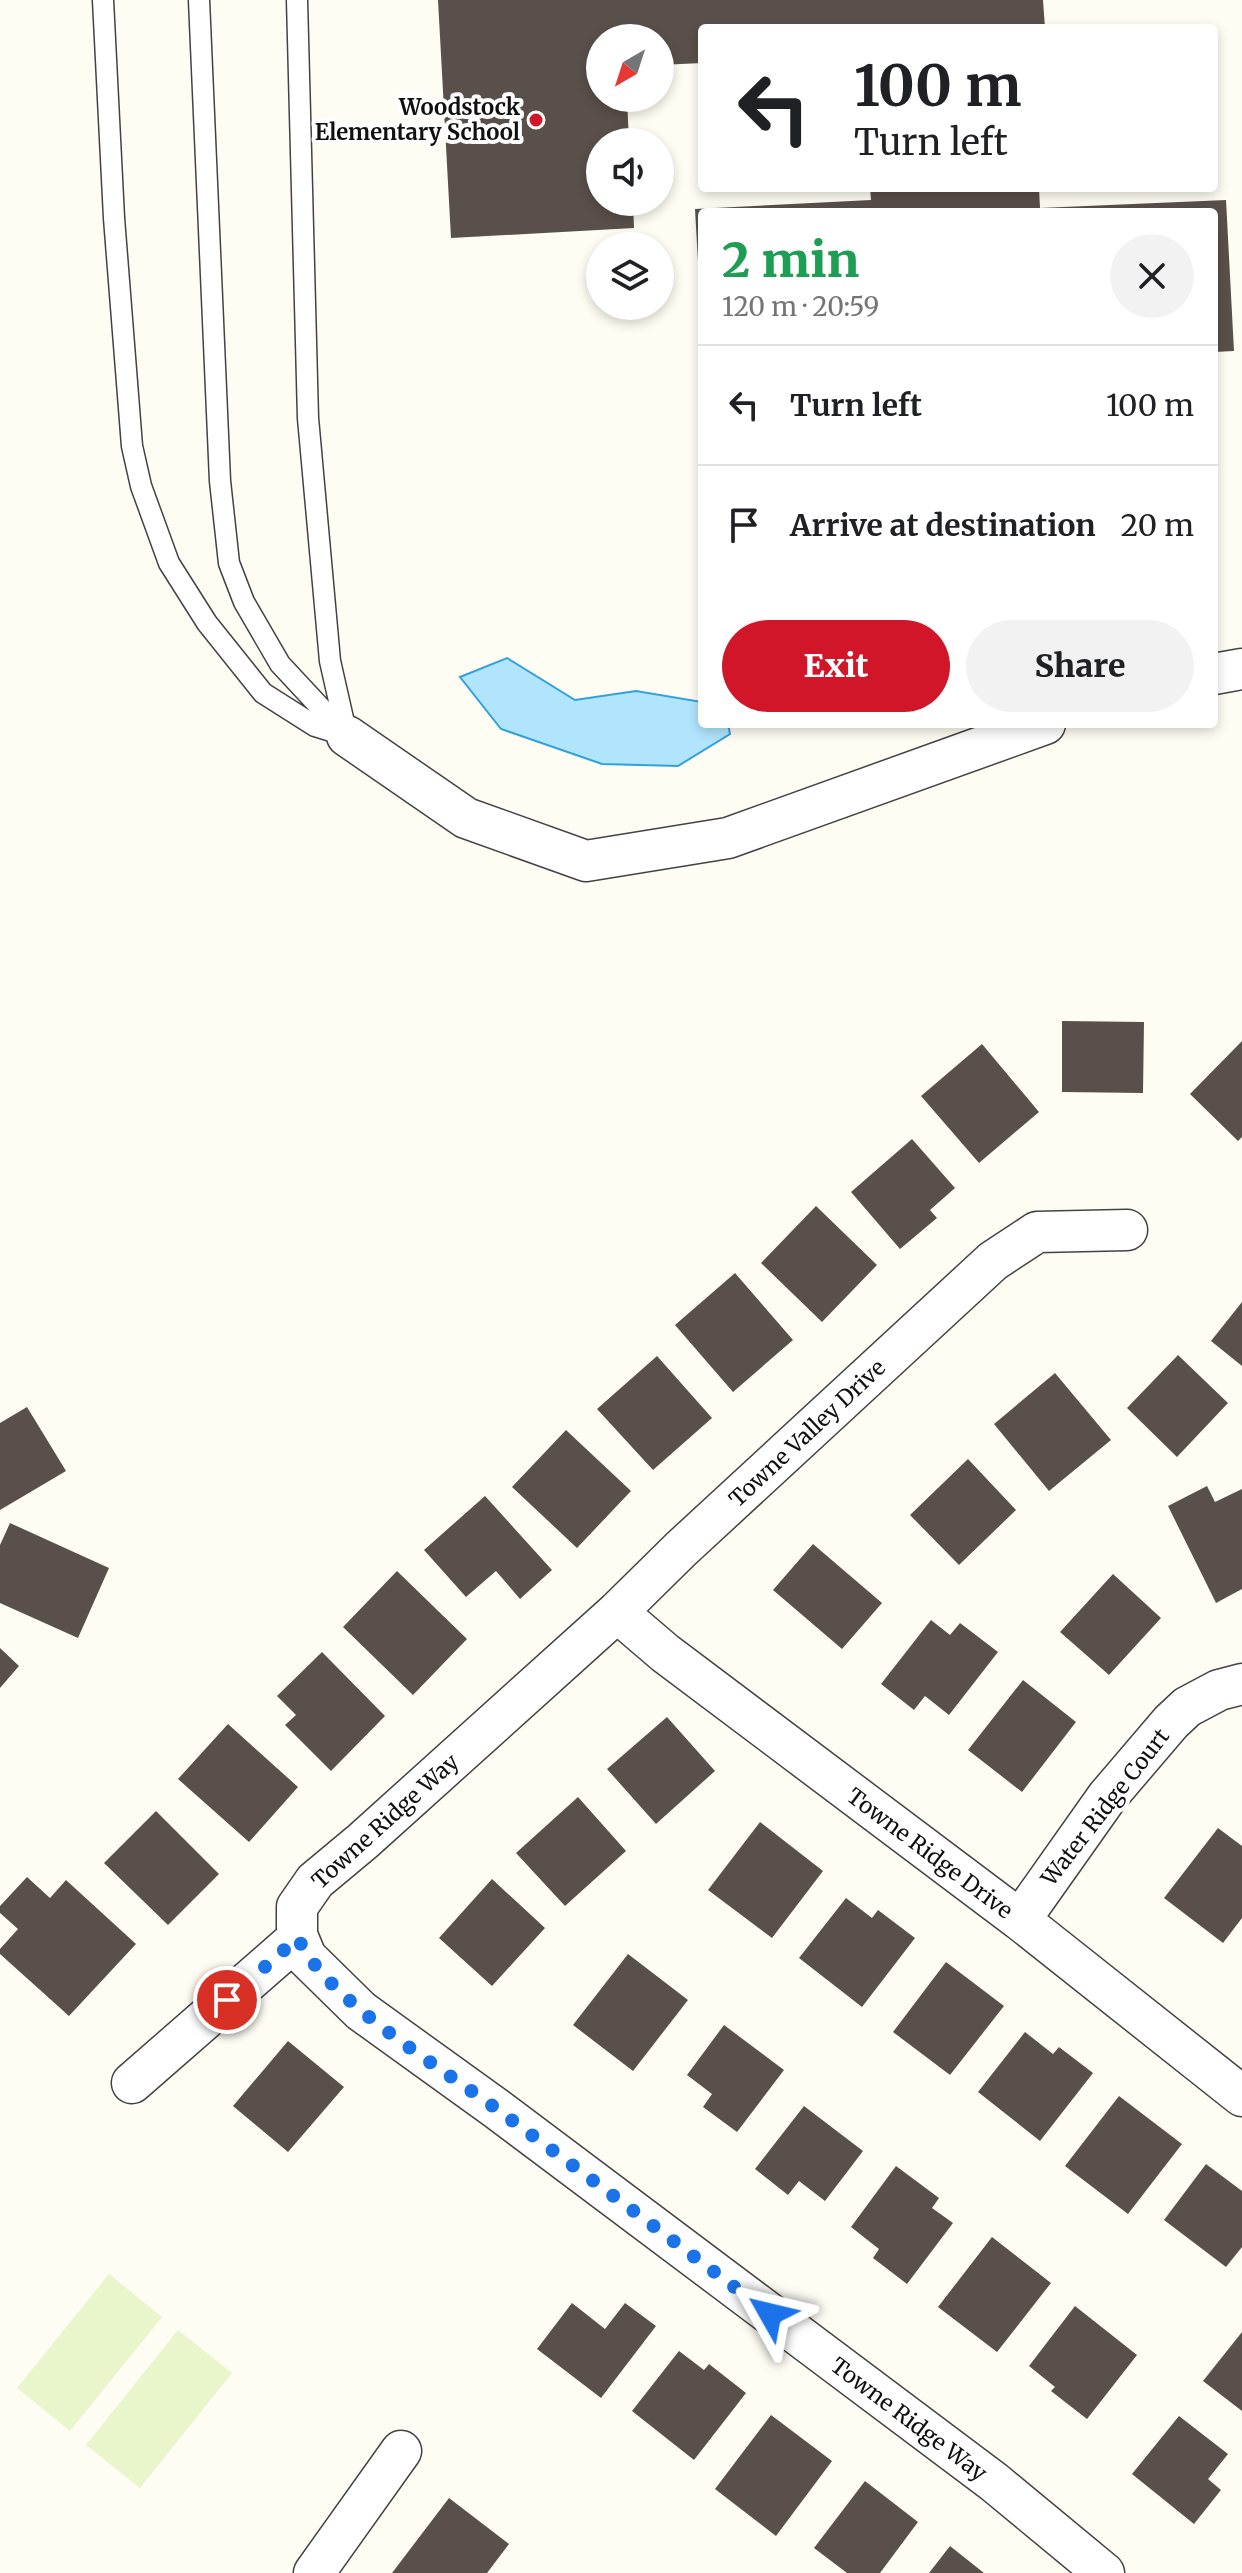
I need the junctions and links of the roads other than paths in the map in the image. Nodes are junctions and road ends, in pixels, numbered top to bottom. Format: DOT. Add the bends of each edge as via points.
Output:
graph roads {
  1 [pos="103,0"];
  2 [pos="199,0"];
  3 [pos="297,0"];
  4 [pos="1242,669"];
  5 [pos="1218,673"];
  6 [pos="1034,728"];
  7 [pos="347,736"];
  8 [pos="1127,1230"];
  9 [pos="617,1612"];
  10 [pos="1242,1684"];
  11 [pos="516,1703"];
  12 [pos="1020,1920"];
  13 [pos="298,1938"];
  14 [pos="132,2083"];
  15 [pos="1242,2096"];
  16 [pos="401,2451"];
  17 [pos="314,2573"];
  18 [pos="1104,2573"];
  1 -- 7 [label="lane" via="114,218 132,446 141,486 169,563 207,623 263,693 315,726"];
  2 -- 7 [label="lane" via="220,481 229,563 244,602 280,664"];
  3 -- 7 [label="lane" via="308,418 330,661"];
  4 -- 5 [label="street"];
  6 -- 7 [label="street" via="728,838 586,861 466,818"];
  8 -- 9 [label="street, Towne Valley Drive" via="1037,1232 993,1261"];
  9 -- 11 [label="street, Towne Valley Drive"];
  9 -- 12 [label="street, Towne Ridge Drive"];
  10 -- 12 [label="street, Water Ridge Court" via="1187,1707 1171,1722 1107,1797"];
  11 -- 13 [label="street, Towne Ridge Way" via="315,1881 297,1907"];
  12 -- 15 [label="street, Towne Ridge Drive"];
  13 -- 14 [label="street"];
  13 -- 18 [label="street, Towne Ridge Way" via="306,1957 361,2011 994,2482"];
  16 -- 17 [label="street"];
}
